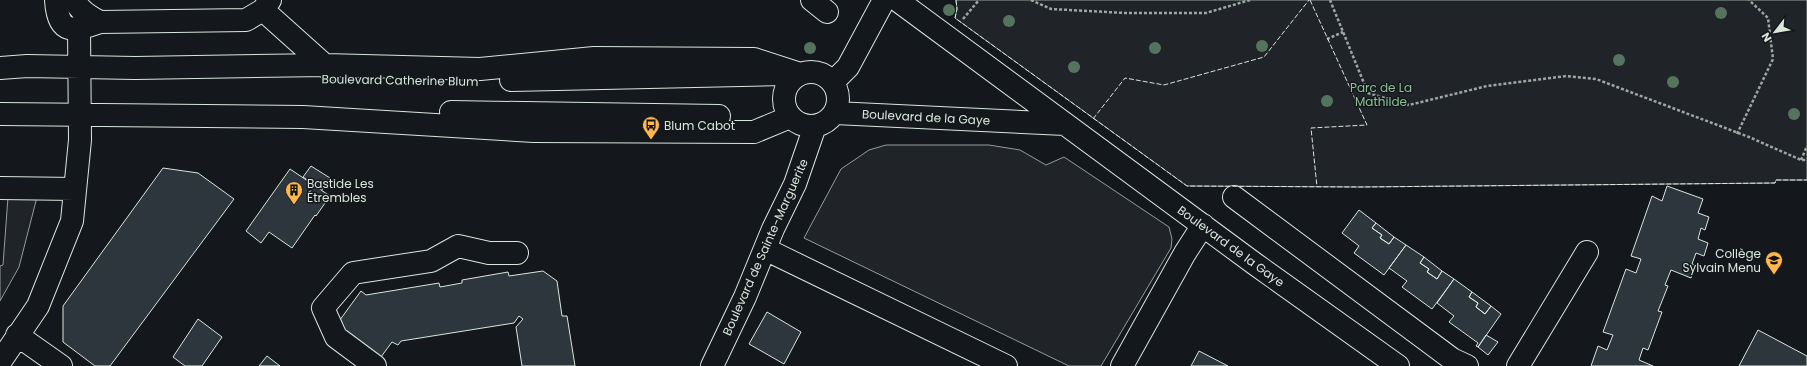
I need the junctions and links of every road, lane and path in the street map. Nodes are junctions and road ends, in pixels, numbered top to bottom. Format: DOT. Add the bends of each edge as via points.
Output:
graph roads {
  1 [pos="56,0"];
  2 [pos="75,0"];
  3 [pos="884,0"];
  4 [pos="897,0"];
  5 [pos="979,0"];
  6 [pos="1031,0"];
  7 [pos="1250,0"];
  8 [pos="1330,0"];
  9 [pos="1749,0"];
  10 [pos="266,5"];
  11 [pos="100,22"];
  12 [pos="961,23"];
  13 [pos="79,29"];
  14 [pos="1343,32"];
  15 [pos="1327,38"];
  16 [pos="0,68"];
  17 [pos="332,72"];
  18 [pos="79,73"];
  19 [pos="800,74"];
  20 [pos="0,78"];
  21 [pos="833,82"];
  22 [pos="0,102"];
  23 [pos="79,109"];
  24 [pos="835,113"];
  25 [pos="0,114"];
  26 [pos="790,117"];
  27 [pos="1065,124"];
  28 [pos="815,126"];
  29 [pos="1737,134"];
  30 [pos="1807,146"];
  31 [pos="1801,160"];
  32 [pos="1807,160"];
  33 [pos="0,188"];
  34 [pos="75,189"];
  35 [pos="1234,197"];
  36 [pos="1203,225"];
  37 [pos="765,250"];
  38 [pos="1587,252"];
  39 [pos="517,253"];
  40 [pos="17,335"];
  41 [pos="0,362"];
  42 [pos="60,366"];
  43 [pos="375,366"];
  44 [pos="712,366"];
  45 [pos="1006,366"];
  46 [pos="1122,366"];
  47 [pos="1398,366"];
  48 [pos="1467,366"];
  49 [pos="1518,366"];
  1 -- 13 [label="street" via="61,23 66,28"];
  2 -- 11 [label="street" via="88,16"];
  3 -- 21 [label="street" via="848,67"];
  4 -- 27 [label="street, Boulevard de la Gaye"];
  5 -- 12 [label="path"];
  6 -- 7 [label="path" via="1051,9 1125,13 1206,13"];
  8 -- 14 [label="path"];
  9 -- 29 [label="path" via="1768,18 1773,59"];
  10 -- 11 [label="street" via="246,20"];
  10 -- 17 [label="street"];
  11 -- 13 [label="street"];
  13 -- 18 [label="street"];
  14 -- 15 [label="path"];
  14 -- 29 [label="path" via="1368,93 1409,105 1487,86 1566,76 1596,80"];
  16 -- 18 [label="street"];
  17 -- 18 [label="street, Boulevard Catherine Blum" via="129,80"];
  17 -- 19 [label="street, Boulevard Catherine Blum" via="468,81"];
  18 -- 20 [label="street, Boulevard Catherine Blum"];
  18 -- 23 [label="street"];
  19 -- 21 [label="street" via="823,74"];
  19 -- 26 [label="street" via="790,82 785,93 785,105"];
  21 -- 24 [label="street" via="838,91 839,101"];
  22 -- 23 [label="street" via="27,101"];
  23 -- 25 [label="street"];
  23 -- 26 [label="street" via="303,117 534,131 754,132"];
  23 -- 34 [label="street" via="79,160"];
  24 -- 27 [label="street, Boulevard de la Gaye"];
  24 -- 28 [label="street" via="826,122"];
  26 -- 28 [label="street" via="802,124"];
  27 -- 36 [label="street, Boulevard de la Gaye"];
  28 -- 37 [label="street, Boulevard de Sainte-Marguerite" via="795,184 772,229"];
  29 -- 31 [label="path"];
  30 -- 31 [label="path"];
  31 -- 32 [label="path"];
  33 -- 34 [label="street"];
  34 -- 40 [label="street" via="72,221 38,306"];
  35 -- 48 [label="street" via="1452,359"];
  36 -- 46 [label="street"];
  36 -- 47 [label="street, Boulevard de la Gaye"];
  37 -- 44 [label="street, Boulevard de Sainte-Marguerite"];
  37 -- 45 [label="street"];
  38 -- 49 [label="street"];
  39 -- 43 [label="street" via="489,253 458,246 431,261 353,273 323,308 336,338"];
  40 -- 41 [label="street"];
  40 -- 42 [label="street"];
}
